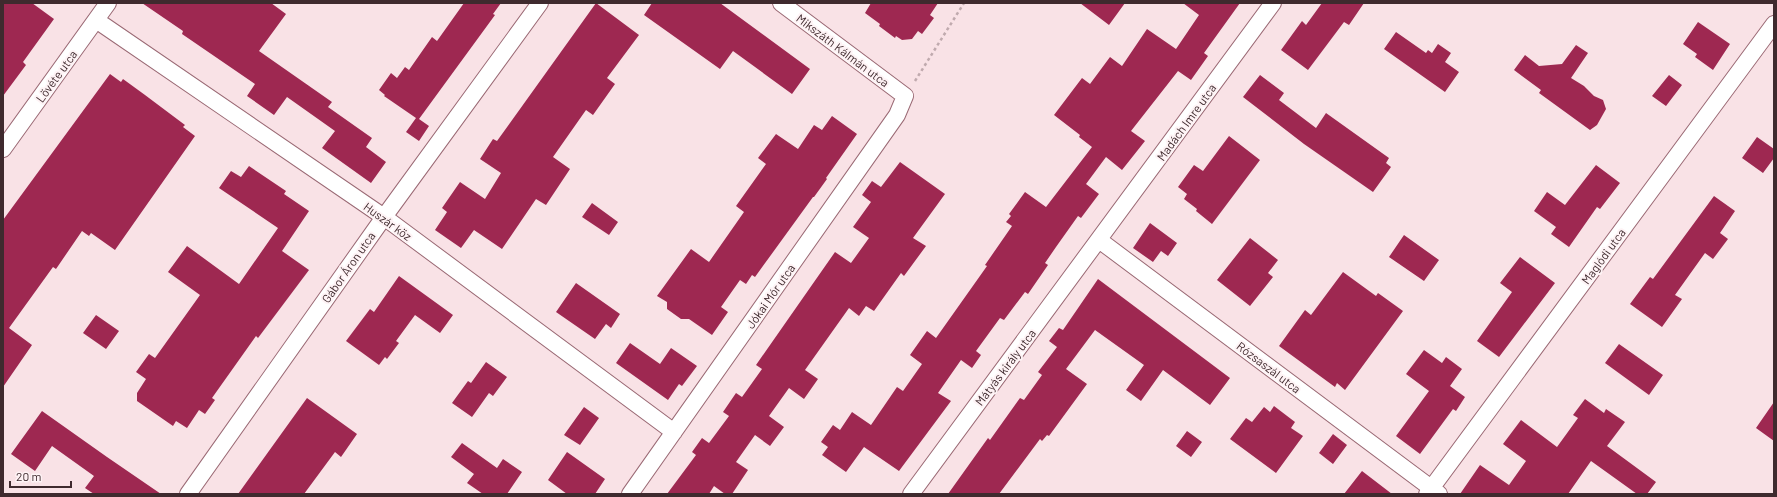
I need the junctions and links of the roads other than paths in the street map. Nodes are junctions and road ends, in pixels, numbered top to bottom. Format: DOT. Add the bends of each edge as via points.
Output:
graph roads {
  1 [pos="108,3"];
  2 [pos="540,3"];
  3 [pos="781,3"];
  4 [pos="1273,3"];
  5 [pos="96,20"];
  6 [pos="1774,24"];
  7 [pos="906,96"];
  8 [pos="3,149"];
  9 [pos="384,217"];
  10 [pos="1099,240"];
  11 [pos="674,432"];
  12 [pos="1432,492"];
  13 [pos="188,494"];
  14 [pos="630,494"];
  15 [pos="911,494"];
  1 -- 5 [label="street, Lövéte utca"];
  2 -- 9 [label="street, Gábor Áron utca"];
  3 -- 7 [label="street, Mikszáth Kálmán utca"];
  4 -- 10 [label="street, Madách Imre utca"];
  5 -- 8 [label="street, Lövéte utca"];
  5 -- 9 [label="street, Huszár köz"];
  6 -- 12 [label="street, Maglódi utca"];
  7 -- 11 [label="street, Jókai Mór utca" via="897,115"];
  9 -- 11 [label="street, Huszár köz"];
  9 -- 13 [label="street, Gábor Áron utca"];
  10 -- 12 [label="street, Rózsaszál utca"];
  10 -- 15 [label="street, Mátyás király utca"];
  11 -- 14 [label="street, Jókai Mór utca"];
}
